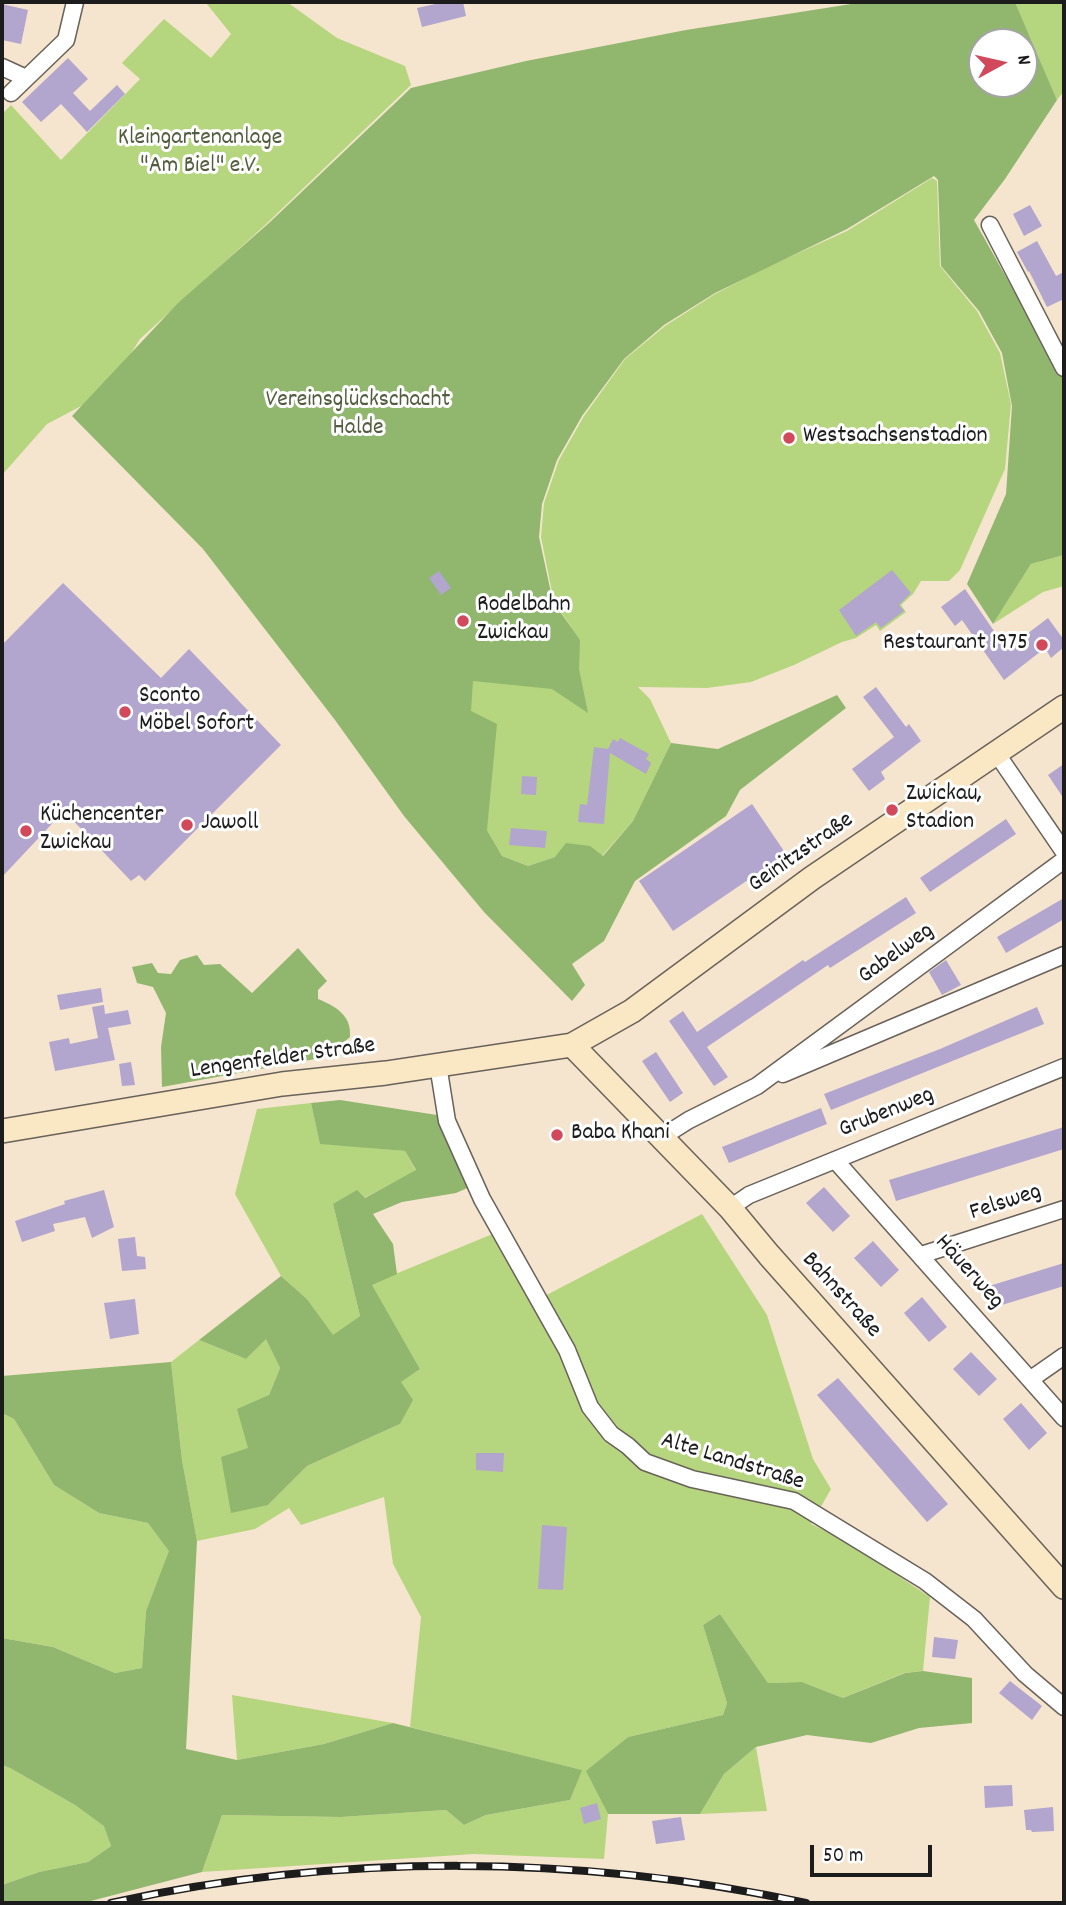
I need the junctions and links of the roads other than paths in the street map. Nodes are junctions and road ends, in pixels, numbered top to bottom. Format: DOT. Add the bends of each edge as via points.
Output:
graph roads {
  1 [pos="75,2"];
  2 [pos="2,67"];
  3 [pos="26,78"];
  4 [pos="11,93"];
  5 [pos="990,225"];
  6 [pos="1064,368"];
  7 [pos="1064,707"];
  8 [pos="997,754"];
  9 [pos="1059,834"];
  10 [pos="1064,852"];
  11 [pos="1064,860"];
  12 [pos="1064,955"];
  13 [pos="572,1045"];
  14 [pos="438,1065"];
  15 [pos="1064,1067"];
  16 [pos="757,1086"];
  17 [pos="2,1131"];
  18 [pos="662,1137"];
  19 [pos="835,1160"];
  20 [pos="730,1208"];
  21 [pos="1064,1209"];
  22 [pos="921,1255"];
  23 [pos="1064,1356"];
  24 [pos="1031,1379"];
  25 [pos="1064,1418"];
  26 [pos="1064,1587"];
  27 [pos="1064,1707"];
  1 -- 3 [label="street" via="66,40"];
  2 -- 3 [label="street"];
  3 -- 4 [label="street"];
  5 -- 6 [label="street"];
  7 -- 8 [label="main road, Geinitzstraße"];
  8 -- 9 [label="street"];
  8 -- 13 [label="main road, Geinitzstraße" via="822,871 632,1010"];
  9 -- 10 [label="street"];
  11 -- 16 [label="street, Gabelweg"];
  12 -- 16 [label="street, Gabelweg"];
  13 -- 14 [label="main road, Lengenfelder Straße"];
  13 -- 18 [label="main road, Bahnstraße"];
  14 -- 17 [label="main road, Lengenfelder Straße" via="282,1084"];
  14 -- 27 [label="street, Alte Landstraße" via="447,1121 482,1199 567,1350 590,1407 611,1434 645,1462 692,1479 794,1501 925,1581 974,1619 1025,1674"];
  15 -- 19 [label="street, Grubenweg"];
  16 -- 18 [label="street, Gabelweg"];
  18 -- 20 [label="main road, Bahnstraße"];
  19 -- 20 [label="street, Grubenweg" via="749,1195"];
  19 -- 22 [label="street, Häuerweg"];
  20 -- 26 [label="main road, Bahnstraße"];
  21 -- 22 [label="street, Felsweg"];
  22 -- 24 [label="street, Häuerweg"];
  23 -- 24 [label="street"];
  24 -- 25 [label="street, Häuerweg"];
}
